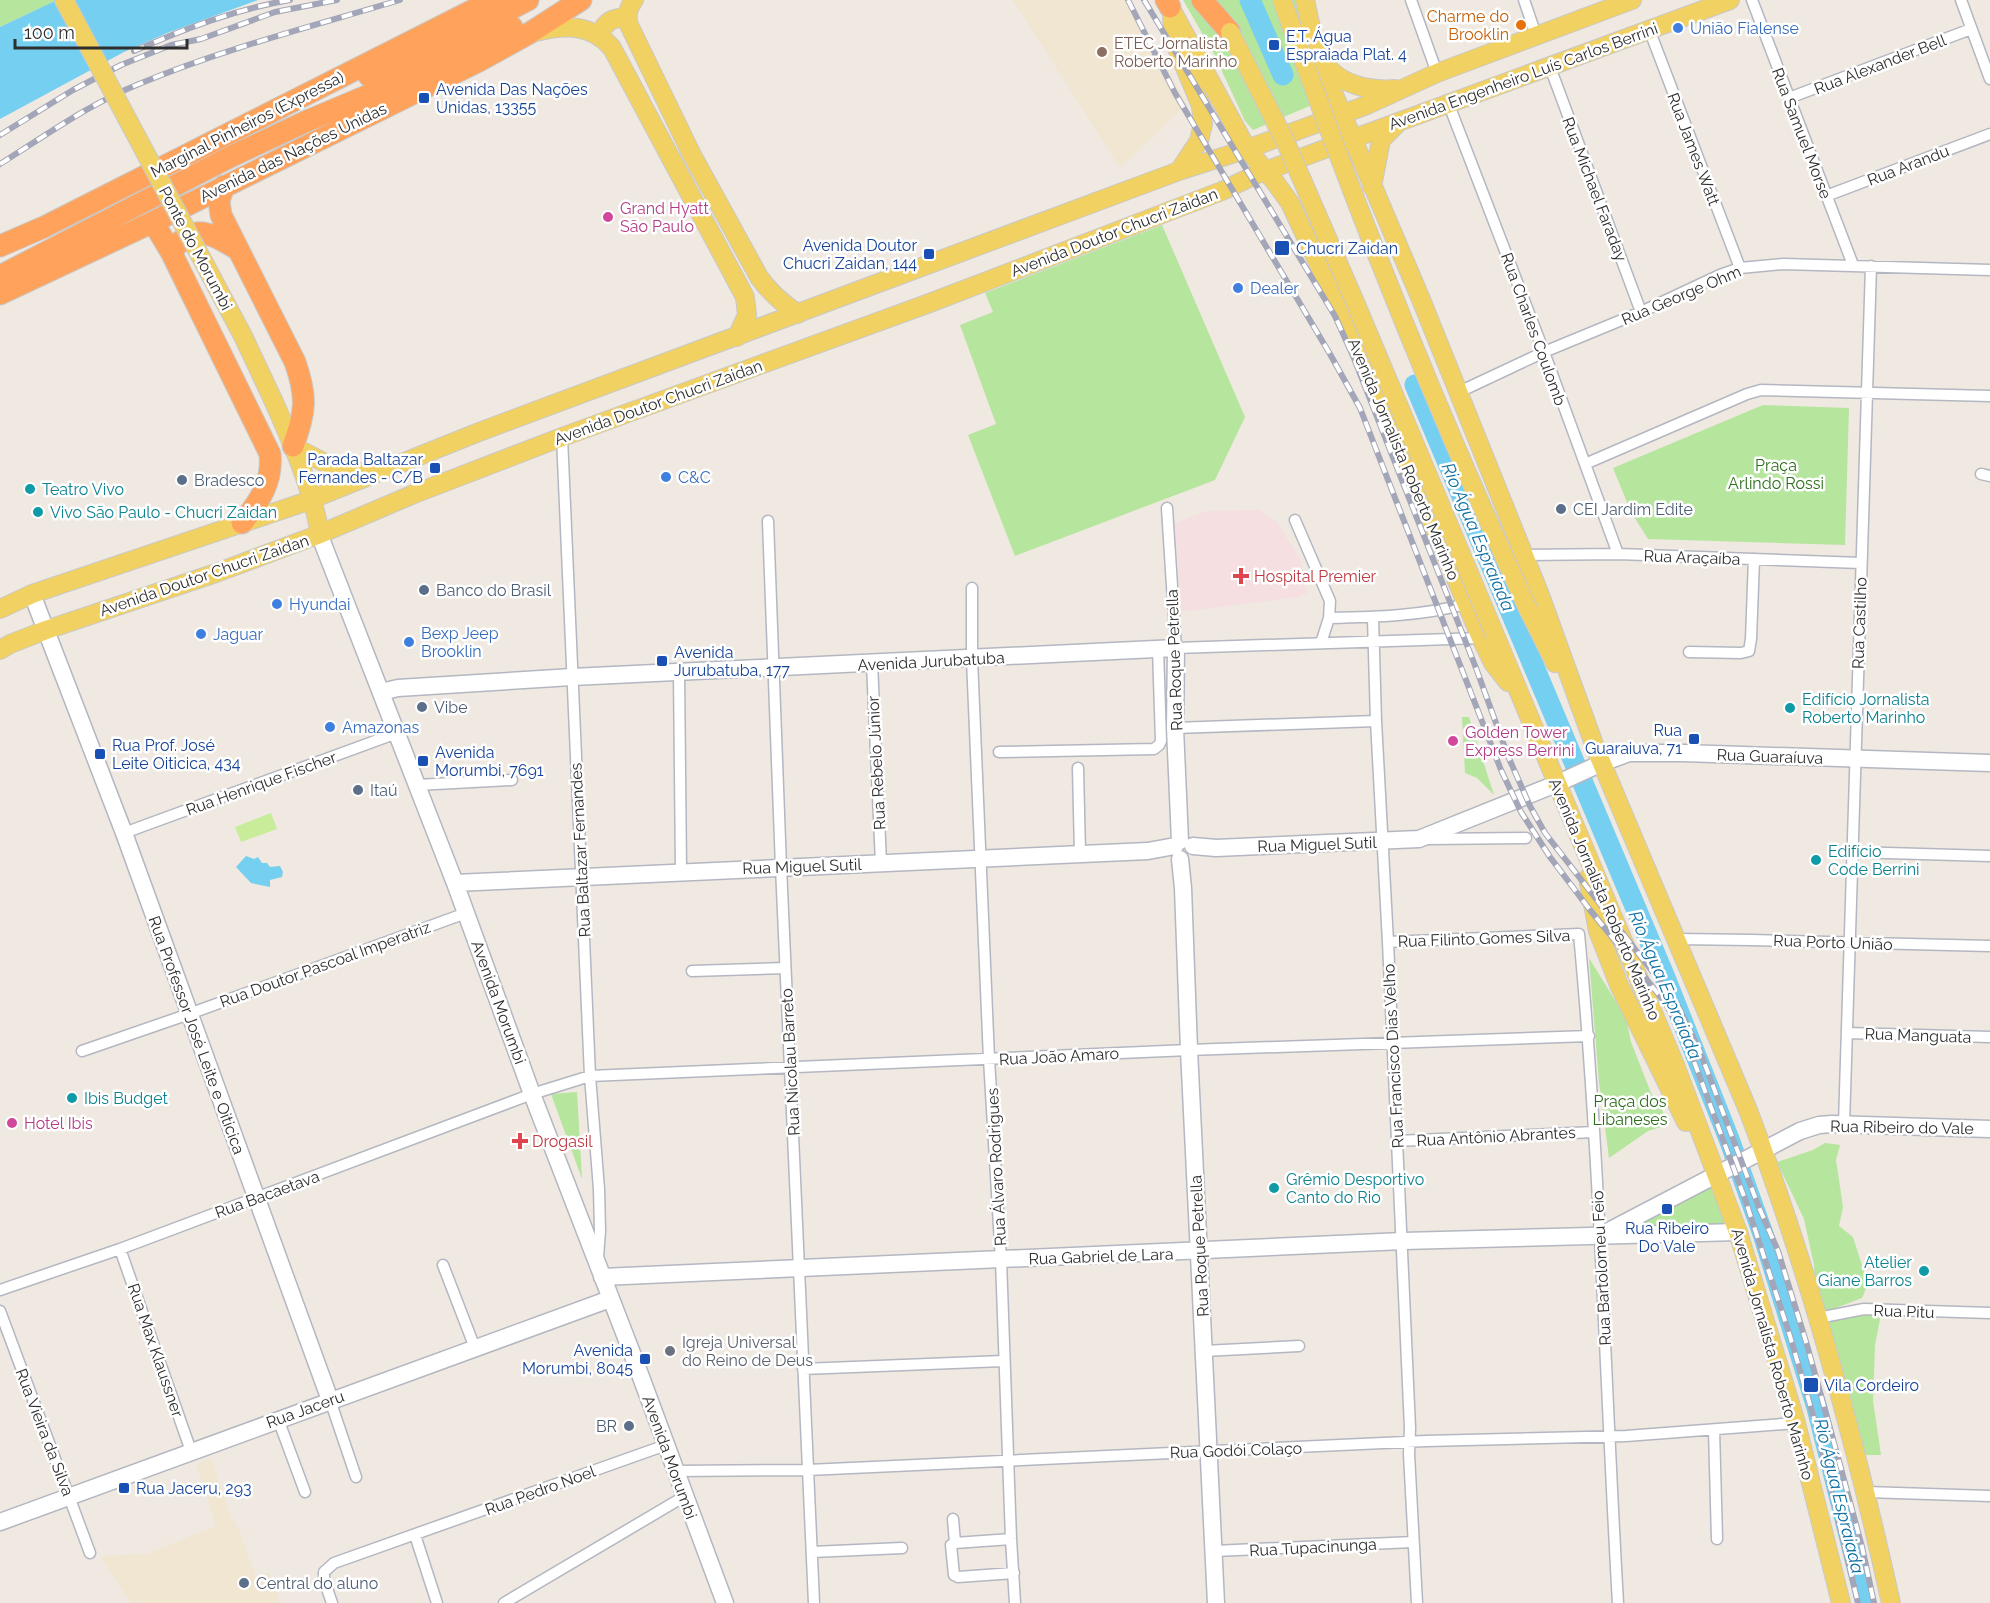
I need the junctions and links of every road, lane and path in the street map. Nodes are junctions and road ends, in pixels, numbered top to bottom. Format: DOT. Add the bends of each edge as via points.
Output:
graph roads {
  1 [pos="64,0"];
  2 [pos="493,0"];
  3 [pos="528,0"];
  4 [pos="546,0"];
  5 [pos="568,0"];
  6 [pos="581,0"];
  7 [pos="634,0"];
  8 [pos="1202,0"];
  9 [pos="1211,0"];
  10 [pos="1282,0"];
  11 [pos="1305,0"];
  12 [pos="1411,0"];
  13 [pos="1524,0"];
  14 [pos="1632,0"];
  15 [pos="1730,0"];
  16 [pos="1752,0"];
  17 [pos="1961,0"];
  18 [pos="1170,2"];
  19 [pos="626,17"];
  20 [pos="1649,29"];
  21 [pos="1971,29"];
  22 [pos="1230,32"];
  23 [pos="528,34"];
  24 [pos="1536,35"];
  25 [pos="600,36"];
  26 [pos="1317,55"];
  27 [pos="1550,67"];
  28 [pos="1437,73"];
  29 [pos="1990,79"];
  30 [pos="387,87"];
  31 [pos="1402,88"];
  32 [pos="308,92"];
  33 [pos="1789,98"];
  34 [pos="1449,105"];
  35 [pos="1342,113"];
  36 [pos="1404,120"];
  37 [pos="1302,129"];
  38 [pos="1990,134"];
  39 [pos="1352,139"];
  40 [pos="1247,149"];
  41 [pos="1316,153"];
  42 [pos="1220,158"];
  43 [pos="1179,171"];
  44 [pos="1266,171"];
  45 [pos="224,186"];
  46 [pos="1229,187"];
  47 [pos="1372,187"];
  48 [pos="1826,196"];
  49 [pos="1290,203"];
  50 [pos="153,222"];
  51 [pos="0,246"];
  52 [pos="237,249"];
  53 [pos="171,252"];
  54 [pos="1853,265"];
  55 [pos="1871,266"];
  56 [pos="1740,268"];
  57 [pos="1990,270"];
  58 [pos="0,276"];
  59 [pos="769,291"];
  60 [pos="0,294"];
  61 [pos="747,301"];
  62 [pos="1641,312"];
  63 [pos="798,314"];
  64 [pos="737,337"];
  65 [pos="1544,352"];
  66 [pos="1459,392"];
  67 [pos="1867,393"];
  68 [pos="1990,396"];
  69 [pos="274,402"];
  70 [pos="562,436"];
  71 [pos="293,446"];
  72 [pos="1585,464"];
  73 [pos="373,474"];
  74 [pos="312,499"];
  75 [pos="1167,508"];
  76 [pos="1295,520"];
  77 [pos="768,521"];
  78 [pos="242,523"];
  79 [pos="320,534"];
  80 [pos="1618,554"];
  81 [pos="1523,555"];
  82 [pos="1754,559"];
  83 [pos="1861,563"];
  84 [pos="972,588"];
  85 [pos="32,594"];
  86 [pos="1466,604"];
  87 [pos="0,609"];
  88 [pos="1329,618"];
  89 [pos="1373,618"];
  90 [pos="46,630"];
  91 [pos="1488,637"];
  92 [pos="1374,641"];
  93 [pos="1321,643"];
  94 [pos="1176,648"];
  95 [pos="1158,649"];
  96 [pos="0,650"];
  97 [pos="1689,652"];
  98 [pos="972,659"];
  99 [pos="872,663"];
  100 [pos="772,668"];
  101 [pos="679,673"];
  102 [pos="572,677"];
  103 [pos="381,692"];
  104 [pos="1376,721"];
  105 [pos="1587,726"];
  106 [pos="1175,728"];
  107 [pos="398,734"];
  108 [pos="999,752"];
  109 [pos="1855,759"];
  110 [pos="1990,764"];
  111 [pos="1596,766"];
  112 [pos="1078,768"];
  113 [pos="512,780"];
  114 [pos="1562,781"];
  115 [pos="417,785"];
  116 [pos="124,833"];
  117 [pos="1526,838"];
  118 [pos="1419,839"];
  119 [pos="1382,841"];
  120 [pos="1185,850"];
  121 [pos="1853,852"];
  122 [pos="1080,854"];
  123 [pos="1990,856"];
  124 [pos="981,858"];
  125 [pos="881,863"];
  126 [pos="781,867"];
  127 [pos="681,872"];
  128 [pos="581,877"];
  129 [pos="455,883"];
  130 [pos="466,913"];
  131 [pos="1579,934"];
  132 [pos="1677,939"];
  133 [pos="1388,942"];
  134 [pos="1849,942"];
  135 [pos="1990,946"];
  136 [pos="785,968"];
  137 [pos="692,971"];
  138 [pos="189,1014"];
  139 [pos="1847,1033"];
  140 [pos="1589,1035"];
  141 [pos="1990,1037"];
  142 [pos="1392,1042"];
  143 [pos="1189,1050"];
  144 [pos="82,1051"];
  145 [pos="989,1059"];
  146 [pos="791,1068"];
  147 [pos="590,1076"];
  148 [pos="532,1094"];
  149 [pos="1844,1124"];
  150 [pos="1990,1129"];
  151 [pos="1594,1132"];
  152 [pos="1397,1141"];
  153 [pos="1758,1154"];
  154 [pos="1723,1172"];
  155 [pos="256,1198"];
  156 [pos="1738,1232"];
  157 [pos="1599,1236"];
  158 [pos="1403,1241"];
  159 [pos="120,1249"];
  160 [pos="1199,1252"];
  161 [pos="1001,1260"];
  162 [pos="443,1265"];
  163 [pos="798,1269"];
  164 [pos="600,1270"];
  165 [pos="0,1290"];
  166 [pos="610,1299"];
  167 [pos="0,1311"];
  168 [pos="1990,1313"];
  169 [pos="1818,1318"];
  170 [pos="1299,1346"];
  171 [pos="474,1348"];
  172 [pos="1204,1351"];
  173 [pos="1004,1361"];
  174 [pos="803,1369"];
  175 [pos="330,1400"];
  176 [pos="278,1419"];
  177 [pos="1796,1423"];
  178 [pos="1714,1430"];
  179 [pos="1608,1436"];
  180 [pos="1410,1443"];
  181 [pos="666,1445"];
  182 [pos="191,1451"];
  183 [pos="1209,1451"];
  184 [pos="1008,1459"];
  185 [pos="808,1470"];
  186 [pos="675,1471"];
  187 [pos="356,1477"];
  188 [pos="306,1492"];
  189 [pos="1866,1492"];
  190 [pos="69,1496"];
  191 [pos="685,1496"];
  192 [pos="1990,1496"];
  193 [pos="953,1519"];
  194 [pos="0,1522"];
  195 [pos="415,1535"];
  196 [pos="1011,1539"];
  197 [pos="1718,1539"];
  198 [pos="1413,1542"];
  199 [pos="955,1543"];
  200 [pos="902,1548"];
  201 [pos="1214,1551"];
  202 [pos="812,1552"];
  203 [pos="90,1553"];
  204 [pos="1014,1573"];
  205 [pos="332,1603"];
  206 [pos="437,1603"];
  207 [pos="504,1603"];
  208 [pos="725,1603"];
  209 [pos="814,1603"];
  210 [pos="1016,1603"];
  211 [pos="1216,1603"];
  212 [pos="1417,1603"];
  213 [pos="1618,1603"];
  214 [pos="1841,1603"];
  215 [pos="1891,1603"];
  1 -- 69 [label="main road, Ponte do Morumbi, bridge"];
  2 -- 32 [label="highway, Marginal Pinheiros (Expressa)"];
  3 -- 32 [label="highway" via="412,60 361,79"];
  4 -- 30 [label="highway"];
  5 -- 30 [label="highway"];
  6 -- 23 [label="highway, Avenida das Nações Unidas"];
  7 -- 19 [label="main road"];
  8 -- 22 [label="highway"];
  9 -- 22 [label="highway"];
  10 -- 105 [label="main road, bridge" via="1411,341 1529,611"];
  11 -- 26 [label="main road"];
  12 -- 28 [label="street"];
  13 -- 24 [label="street"];
  14 -- 24 [label="main road, Avenida Engenheiro Luís Carlos Berrini"];
  15 -- 20 [label="main road, Avenida Engenheiro Luís Carlos Berrini"];
  16 -- 33 [label="street, Rua Samuel Morse"];
  17 -- 21 [label="street"];
  18 -- 40 [label="main road, Avenida Jornalista Roberto Marinho"];
  18 -- 43 [label="main road" via="1176,46 1201,106 1203,124 1198,141"];
  19 -- 25 [label="main road" via="608,21"];
  19 -- 59 [label="main road" via="692,155"];
  20 -- 27 [label="main road, Avenida Engenheiro Luís Carlos Berrini"];
  20 -- 56 [label="street, Rua James Watt"];
  21 -- 29 [label="street"];
  21 -- 33 [label="street, Rua Alexander Bell"];
  22 -- 91 [label="main road, bridge" via="1286,143 1355,302"];
  23 -- 25 [label="main road" via="572,27"];
  23 -- 45 [label="highway, Avenida das Nações Unidas" via="479,62"];
  24 -- 28 [label="main road, Avenida Engenheiro Luís Carlos Berrini"];
  25 -- 61 [label="main road" via="612,48 653,121"];
  26 -- 31 [label="main road" via="1336,76 1360,87"];
  26 -- 35 [label="main road"];
  27 -- 34 [label="main road, Avenida Engenheiro Luís Carlos Berrini"];
  27 -- 62 [label="street, Rua Michael Faraday"];
  28 -- 31 [label="main road, Avenida Engenheiro Luís Carlos Berrini"];
  30 -- 58 [label="highway" via="230,157"];
  31 -- 35 [label="main road, Avenida Engenheiro Luís Carlos Berrini"];
  32 -- 51 [label="highway, Marginal Pinheiros (Expressa)"];
  33 -- 48 [label="street, Rua Samuel Morse"];
  34 -- 36 [label="main road, Avenida Engenheiro Luís Carlos Berrini"];
  34 -- 65 [label="street, Rua Charles Coulomb"];
  35 -- 37 [label="main road, Avenida Engenheiro Luís Carlos Berrini"];
  35 -- 39 [label="main road"];
  36 -- 39 [label="main road, Avenida Engenheiro Luís Carlos Berrini"];
  36 -- 47 [label="main road" via="1381,140"];
  37 -- 40 [label="main road, Avenida Doutor Chucri Zaidan"];
  38 -- 48 [label="street, Rua Arandu"];
  39 -- 41 [label="main road, Avenida Engenheiro Luís Carlos Berrini"];
  39 -- 47 [label="main road"];
  40 -- 42 [label="main road, Avenida Doutor Chucri Zaidan"];
  40 -- 44 [label="main road, Avenida Jornalista Roberto Marinho"];
  41 -- 44 [label="main road, Avenida Doutor Chucri Zaidan"];
  42 -- 43 [label="main road, Avenida Doutor Chucri Zaidan"];
  42 -- 46 [label="main road"];
  43 -- 63 [label="main road, Avenida Doutor Chucri Zaidan"];
  44 -- 46 [label="main road, Avenida Doutor Chucri Zaidan"];
  44 -- 49 [label="main road, Avenida Jornalista Roberto Marinho"];
  45 -- 50 [label="highway, Avenida das Nações Unidas"];
  45 -- 52 [label="highway" via="219,201 221,215"];
  46 -- 49 [label="main road" via="1267,186"];
  46 -- 70 [label="main road, Avenida Doutor Chucri Zaidan" via="927,304"];
  47 -- 66 [label="main road"];
  48 -- 54 [label="street, Rua Samuel Morse"];
  49 -- 86 [label="main road, Avenida Jornalista Roberto Marinho" via="1364,359"];
  50 -- 53 [label="highway"];
  50 -- 60 [label="highway, Avenida das Nações Unidas"];
  52 -- 53 [label="highway" via="215,236 196,232 186,236"];
  52 -- 71 [label="highway" via="295,362 303,387 302,418"];
  53 -- 78 [label="highway" via="270,454 268,481 258,503"];
  54 -- 55 [label="street, Rua George Ohm"];
  54 -- 56 [label="street, Rua George Ohm"];
  55 -- 57 [label="street, Rua George Ohm"];
  55 -- 67 [label="street, Rua Castilho"];
  56 -- 62 [label="street, Rua George Ohm"];
  59 -- 61 [label="main road" via="757,302"];
  59 -- 63 [label="main road"];
  61 -- 64 [label="main road" via="745,323"];
  62 -- 65 [label="street, Rua George Ohm"];
  63 -- 64 [label="main road, Avenida Doutor Chucri Zaidan"];
  64 -- 73 [label="main road, Avenida Doutor Chucri Zaidan"];
  65 -- 66 [label="street, Rua George Ohm"];
  65 -- 72 [label="street, Rua Charles Coulomb"];
  66 -- 81 [label="main road"];
  67 -- 68 [label="street"];
  67 -- 72 [label="street" via="1748,393"];
  67 -- 83 [label="street, Rua Castilho"];
  69 -- 71 [label="main road, Avenida Morumbi"];
  70 -- 79 [label="main road, Avenida Doutor Chucri Zaidan"];
  70 -- 102 [label="street, Rua Baltazar Fernandes"];
  71 -- 73 [label="main road" via="343,469"];
  71 -- 74 [label="main road, Avenida Morumbi"];
  72 -- 80 [label="street, Rua Charles Coulomb"];
  73 -- 74 [label="main road, Avenida Doutor Chucri Zaidan"];
  74 -- 78 [label="main road, Avenida Doutor Chucri Zaidan"];
  74 -- 79 [label="main road, Avenida Morumbi"];
  75 -- 94 [label="street, Rua Roque Petrella"];
  76 -- 88 [label="street" via="1330,601"];
  77 -- 100 [label="street, Rua Nicolau Barreto"];
  78 -- 85 [label="main road, Avenida Doutor Chucri Zaidan"];
  79 -- 90 [label="main road, Avenida Doutor Chucri Zaidan"];
  79 -- 103 [label="street, Avenida Morumbi"];
  80 -- 81 [label="street, Rua Araçaíba"];
  80 -- 82 [label="street, Rua Araçaíba"];
  81 -- 105 [label="main road"];
  82 -- 83 [label="street, Rua Araçaíba"];
  82 -- 97 [label="street" via="1749,651"];
  83 -- 109 [label="street, Rua Castilho"];
  84 -- 98 [label="street, Rua Álvaro Rodrigues"];
  85 -- 87 [label="main road, Avenida Doutor Chucri Zaidan"];
  85 -- 90 [label="street, Rua Professor José Leite e Oiticica"];
  86 -- 89 [label="street"];
  86 -- 91 [label="main road, Avenida Jornalista Roberto Marinho"];
  88 -- 89 [label="street"];
  88 -- 93 [label="street"];
  89 -- 92 [label="street, Rua Francisco Dias Velho"];
  90 -- 96 [label="main road, Avenida Doutor Chucri Zaidan"];
  90 -- 116 [label="street, Rua Professor José Leite e Oiticica"];
  91 -- 92 [label="street, Avenida Jurubatuba"];
  91 -- 114 [label="main road, Avenida Jornalista Roberto Marinho"];
  92 -- 93 [label="street, Avenida Jurubatuba"];
  92 -- 104 [label="street, Rua Francisco Dias Velho"];
  93 -- 94 [label="street, Avenida Jurubatuba"];
  94 -- 95 [label="street, Avenida Jurubatuba"];
  94 -- 106 [label="street, Rua Roque Petrella"];
  95 -- 98 [label="street, Avenida Jurubatuba"];
  95 -- 108 [label="street" via="1159,746"];
  98 -- 99 [label="street, Avenida Jurubatuba"];
  98 -- 124 [label="street, Rua Álvaro Rodrigues"];
  99 -- 100 [label="street, Avenida Jurubatuba"];
  99 -- 125 [label="street, Rua Rebelo Júnior"];
  100 -- 101 [label="street, Avenida Jurubatuba"];
  100 -- 126 [label="street, Rua Nicolau Barreto"];
  101 -- 102 [label="street, Avenida Jurubatuba"];
  101 -- 127 [label="street"];
  102 -- 103 [label="street, Avenida Jurubatuba"];
  102 -- 128 [label="street, Rua Baltazar Fernandes"];
  103 -- 107 [label="street, Avenida Morumbi"];
  104 -- 106 [label="street"];
  104 -- 119 [label="street, Rua Francisco Dias Velho"];
  105 -- 111 [label="main road"];
  106 -- 120 [label="street, Rua Roque Petrella"];
  107 -- 115 [label="street, Avenida Morumbi"];
  107 -- 116 [label="street, Rua Henrique Fischer"];
  109 -- 110 [label="street, Rua Guaraíuva"];
  109 -- 111 [label="street, Rua Guaraíuva" via="1629,753"];
  109 -- 121 [label="street, Rua Castilho"];
  111 -- 114 [label="street, Rua Guaraíuva"];
  111 -- 132 [label="main road"];
  112 -- 122 [label="street"];
  113 -- 115 [label="street"];
  114 -- 118 [label="street, Rua Miguel Sutil"];
  114 -- 154 [label="main road, Avenida Jornalista Roberto Marinho" via="1583,847"];
  115 -- 129 [label="street, Avenida Morumbi"];
  116 -- 138 [label="street, Rua Professor José Leite e Oiticica"];
  117 -- 118 [label="street, Rua Miguel Sutil"];
  118 -- 119 [label="street, Rua Miguel Sutil"];
  119 -- 120 [label="street, Rua Miguel Sutil"];
  119 -- 133 [label="street, Rua Francisco Dias Velho"];
  120 -- 122 [label="street, Rua Miguel Sutil"];
  120 -- 143 [label="street, Rua Roque Petrella"];
  121 -- 123 [label="street"];
  121 -- 134 [label="street, Rua Castilho"];
  122 -- 124 [label="street, Rua Miguel Sutil"];
  124 -- 125 [label="street, Rua Miguel Sutil"];
  124 -- 145 [label="street, Rua Álvaro Rodrigues"];
  125 -- 126 [label="street, Rua Miguel Sutil"];
  126 -- 127 [label="street, Rua Miguel Sutil"];
  126 -- 136 [label="street, Rua Nicolau Barreto"];
  127 -- 128 [label="street, Rua Miguel Sutil"];
  128 -- 129 [label="street, Rua Miguel Sutil"];
  128 -- 147 [label="street, Rua Baltazar Fernandes"];
  129 -- 130 [label="street, Avenida Morumbi"];
  130 -- 138 [label="street, Rua Doutor Pascoal Imperatriz"];
  130 -- 148 [label="street, Avenida Morumbi"];
  131 -- 133 [label="street, Rua Filinto Gomes Silva"];
  131 -- 140 [label="street, Rua Bartolomeu Feio"];
  132 -- 134 [label="street, Rua Porto União"];
  132 -- 153 [label="main road"];
  133 -- 142 [label="street, Rua Francisco Dias Velho"];
  134 -- 135 [label="street, Rua Porto União"];
  134 -- 139 [label="street, Rua Castilho"];
  136 -- 137 [label="street"];
  136 -- 146 [label="street, Rua Nicolau Barreto"];
  138 -- 144 [label="street, Rua Doutor Pascoal Imperatriz"];
  138 -- 155 [label="street, Rua Professor José Leite e Oiticica"];
  139 -- 141 [label="street, Rua Manguata"];
  139 -- 149 [label="street, Rua Castilho"];
  140 -- 142 [label="street, Rua João Amaro"];
  140 -- 151 [label="street, Rua Bartolomeu Feio"];
  142 -- 143 [label="street, Rua João Amaro"];
  142 -- 152 [label="street, Rua Francisco Dias Velho"];
  143 -- 145 [label="street, Rua João Amaro"];
  143 -- 160 [label="street, Rua Roque Petrella"];
  145 -- 146 [label="street, Rua João Amaro"];
  145 -- 161 [label="street, Rua Álvaro Rodrigues"];
  146 -- 147 [label="street, Rua João Amaro"];
  146 -- 163 [label="street, Rua Nicolau Barreto"];
  147 -- 148 [label="street, Rua João Amaro"];
  147 -- 164 [label="street, Rua Baltazar Fernandes" via="599,1189"];
  148 -- 155 [label="street, Rua Bacaetava"];
  148 -- 164 [label="street, Avenida Morumbi"];
  149 -- 150 [label="street, Rua Ribeiro do Vale"];
  149 -- 153 [label="street, Rua Ribeiro do Vale" via="1800,1131"];
  151 -- 152 [label="street, Rua Antônio Abrantes"];
  151 -- 157 [label="street, Rua Bartolomeu Feio"];
  152 -- 158 [label="street, Rua Francisco Dias Velho"];
  153 -- 154 [label="street, Rua Ribeiro do Vale"];
  153 -- 169 [label="main road"];
  154 -- 156 [label="main road, Avenida Jornalista Roberto Marinho"];
  154 -- 157 [label="street, Rua Gabriel de Lara"];
  155 -- 159 [label="street, Rua Bacaetava"];
  155 -- 175 [label="street, Rua Professor José Leite e Oiticica"];
  156 -- 157 [label="street, Rua Gabriel de Lara"];
  156 -- 177 [label="main road, Avenida Jornalista Roberto Marinho"];
  157 -- 158 [label="street, Rua Gabriel de Lara"];
  157 -- 179 [label="street, Rua Bartolomeu Feio"];
  158 -- 160 [label="street, Rua Gabriel de Lara"];
  158 -- 180 [label="street, Rua Francisco Dias Velho"];
  159 -- 165 [label="street, Rua Bacaetava"];
  159 -- 182 [label="street, Rua Max Klaussner"];
  160 -- 161 [label="street, Rua Gabriel de Lara"];
  160 -- 172 [label="street, Rua Roque Petrella"];
  161 -- 163 [label="street, Rua Gabriel de Lara"];
  161 -- 173 [label="street, Rua Álvaro Rodrigues"];
  162 -- 171 [label="street"];
  163 -- 164 [label="street, Rua Gabriel de Lara"];
  163 -- 174 [label="street, Rua Nicolau Barreto"];
  164 -- 166 [label="street, Avenida Morumbi"];
  166 -- 171 [label="street, Rua Jaceru"];
  166 -- 181 [label="street, Avenida Morumbi"];
  167 -- 190 [label="street, Rua Vieira da Silva"];
  168 -- 169 [label="street, Rua Pitu" via="1864,1310"];
  169 -- 189 [label="main road"];
  170 -- 172 [label="street"];
  171 -- 175 [label="street, Rua Jaceru"];
  172 -- 183 [label="street, Rua Roque Petrella"];
  173 -- 174 [label="street"];
  173 -- 184 [label="street, Rua Álvaro Rodrigues"];
  174 -- 185 [label="street, Rua Nicolau Barreto"];
  175 -- 176 [label="street, Rua Jaceru"];
  175 -- 187 [label="street, Rua Professor José Leite e Oiticica"];
  176 -- 182 [label="street, Rua Jaceru"];
  176 -- 188 [label="street"];
  177 -- 178 [label="street, Rua Godói Colaço"];
  177 -- 214 [label="main road, Avenida Jornalista Roberto Marinho"];
  178 -- 179 [label="street, Rua Godói Colaço"];
  178 -- 197 [label="street"];
  179 -- 180 [label="street, Rua Godói Colaço"];
  179 -- 213 [label="street, Rua Bartolomeu Feio"];
  180 -- 183 [label="street, Rua Godói Colaço"];
  180 -- 198 [label="street, Rua Francisco Dias Velho"];
  181 -- 186 [label="street, Avenida Morumbi"];
  181 -- 195 [label="street, Rua Pedro Noel"];
  182 -- 190 [label="street, Rua Jaceru"];
  183 -- 184 [label="street, Rua Godói Colaço"];
  183 -- 201 [label="street, Rua Roque Petrella"];
  184 -- 185 [label="street, Rua Godói Colaço"];
  184 -- 196 [label="street, Rua Álvaro Rodrigues"];
  185 -- 186 [label="street, Rua Godói Colaço"];
  185 -- 202 [label="street, Rua Nicolau Barreto"];
  186 -- 191 [label="street, Avenida Morumbi"];
  189 -- 192 [label="street"];
  189 -- 215 [label="main road"];
  190 -- 194 [label="street, Rua Jaceru"];
  190 -- 203 [label="street, Rua Vieira da Silva"];
  191 -- 207 [label="street"];
  191 -- 208 [label="street, Avenida Morumbi"];
  193 -- 199 [label="street"];
  195 -- 205 [label="street, Rua Pedro Noel" via="328,1567 324,1580"];
  195 -- 206 [label="street"];
  196 -- 199 [label="street"];
  196 -- 204 [label="street, Rua Álvaro Rodrigues"];
  198 -- 201 [label="street, Rua Tupacinunga"];
  198 -- 212 [label="street, Rua Francisco Dias Velho"];
  199 -- 204 [label="street" via="951,1545 955,1576"];
  200 -- 202 [label="street"];
  201 -- 211 [label="street, Rua Roque Petrella"];
  202 -- 209 [label="street, Rua Nicolau Barreto"];
  204 -- 210 [label="street, Rua Álvaro Rodrigues"];
}
